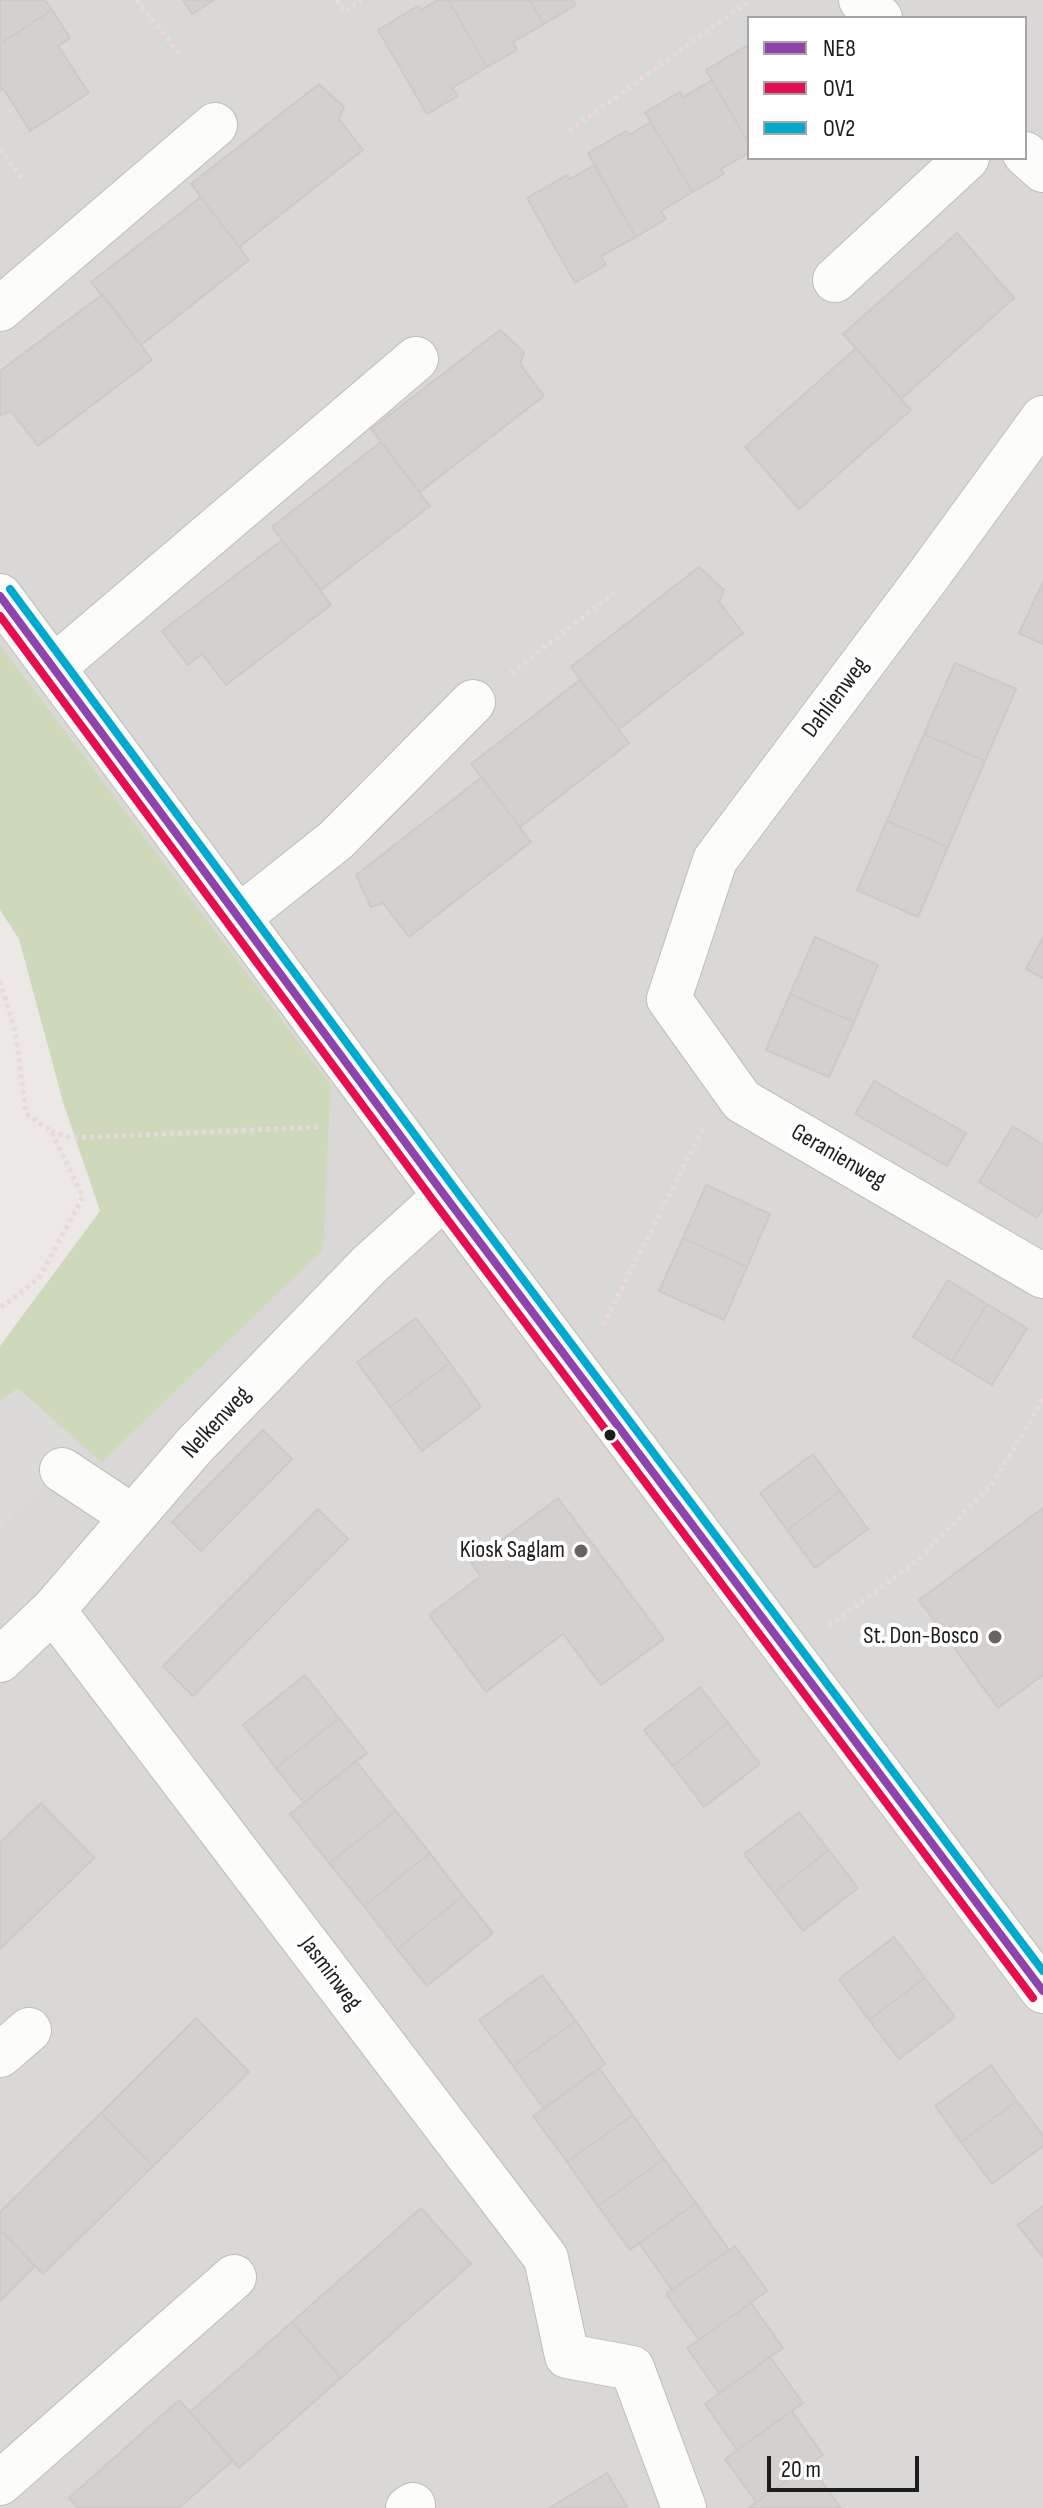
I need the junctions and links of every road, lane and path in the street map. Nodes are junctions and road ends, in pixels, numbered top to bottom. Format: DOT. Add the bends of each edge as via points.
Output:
graph roads {
  1 [pos="137,0"];
  2 [pos="337,0"];
  3 [pos="361,0"];
  4 [pos="750,0"];
  5 [pos="861,0"];
  6 [pos="878,16"];
  7 [pos="180,55"];
  8 [pos="215,125"];
  9 [pos="569,131"];
  10 [pos="0,149"];
  11 [pos="1027,156"];
  12 [pos="965,160"];
  13 [pos="1043,170"];
  14 [pos="22,178"];
  15 [pos="835,280"];
  16 [pos="0,309"];
  17 [pos="416,359"];
  18 [pos="1043,418"];
  19 [pos="618,590"];
  20 [pos="0,596"];
  21 [pos="54,667"];
  22 [pos="473,702"];
  23 [pos="239,917"];
  24 [pos="0,981"];
  25 [pos="669,999"];
  26 [pos="725,1078"];
  27 [pos="318,1127"];
  28 [pos="51,1131"];
  29 [pos="445,1196"];
  30 [pos="1043,1276"];
  31 [pos="0,1308"];
  32 [pos="597,1336"];
  33 [pos="1043,1399"];
  34 [pos="62,1470"];
  35 [pos="133,1517"];
  36 [pos="53,1610"];
  37 [pos="819,1633"];
  38 [pos="0,1660"];
  39 [pos="1043,1991"];
  40 [pos="234,2277"];
  41 [pos="0,2483"];
  42 [pos="684,2508"];
  1 -- 7 [label="path"];
  2 -- 3 [label="path" via="345,12"];
  4 -- 9 [label="path"];
  5 -- 6 [label="street"];
  8 -- 16 [label="street"];
  10 -- 14 [label="path"];
  11 -- 13 [label="street"];
  12 -- 15 [label="street"];
  17 -- 21 [label="street"];
  18 -- 25 [label="street, Dahlienweg" via="715,860"];
  19 -- 22 [label="path"];
  20 -- 21 [label="street"];
  21 -- 23 [label="street"];
  22 -- 23 [label="street" via="336,840"];
  23 -- 29 [label="street"];
  24 -- 28 [label="path" via="15,1030 26,1114"];
  25 -- 26 [label="street, Geranienweg"];
  26 -- 30 [label="street, Geranienweg" via="742,1101"];
  26 -- 32 [label="path"];
  27 -- 28 [label="path" via="72,1138"];
  28 -- 31 [label="path" via="83,1197 39,1278"];
  29 -- 35 [label="street, Nelkenweg" via="347,1287"];
  29 -- 39 [label="street"];
  33 -- 37 [label="path" via="993,1483 918,1560"];
  34 -- 35 [label="street"];
  35 -- 36 [label="street, Nelkenweg"];
  36 -- 38 [label="street, Nelkenweg"];
  36 -- 42 [label="street, Jasminweg" via="546,2258 567,2356 632,2368"];
  40 -- 41 [label="street"];
}
